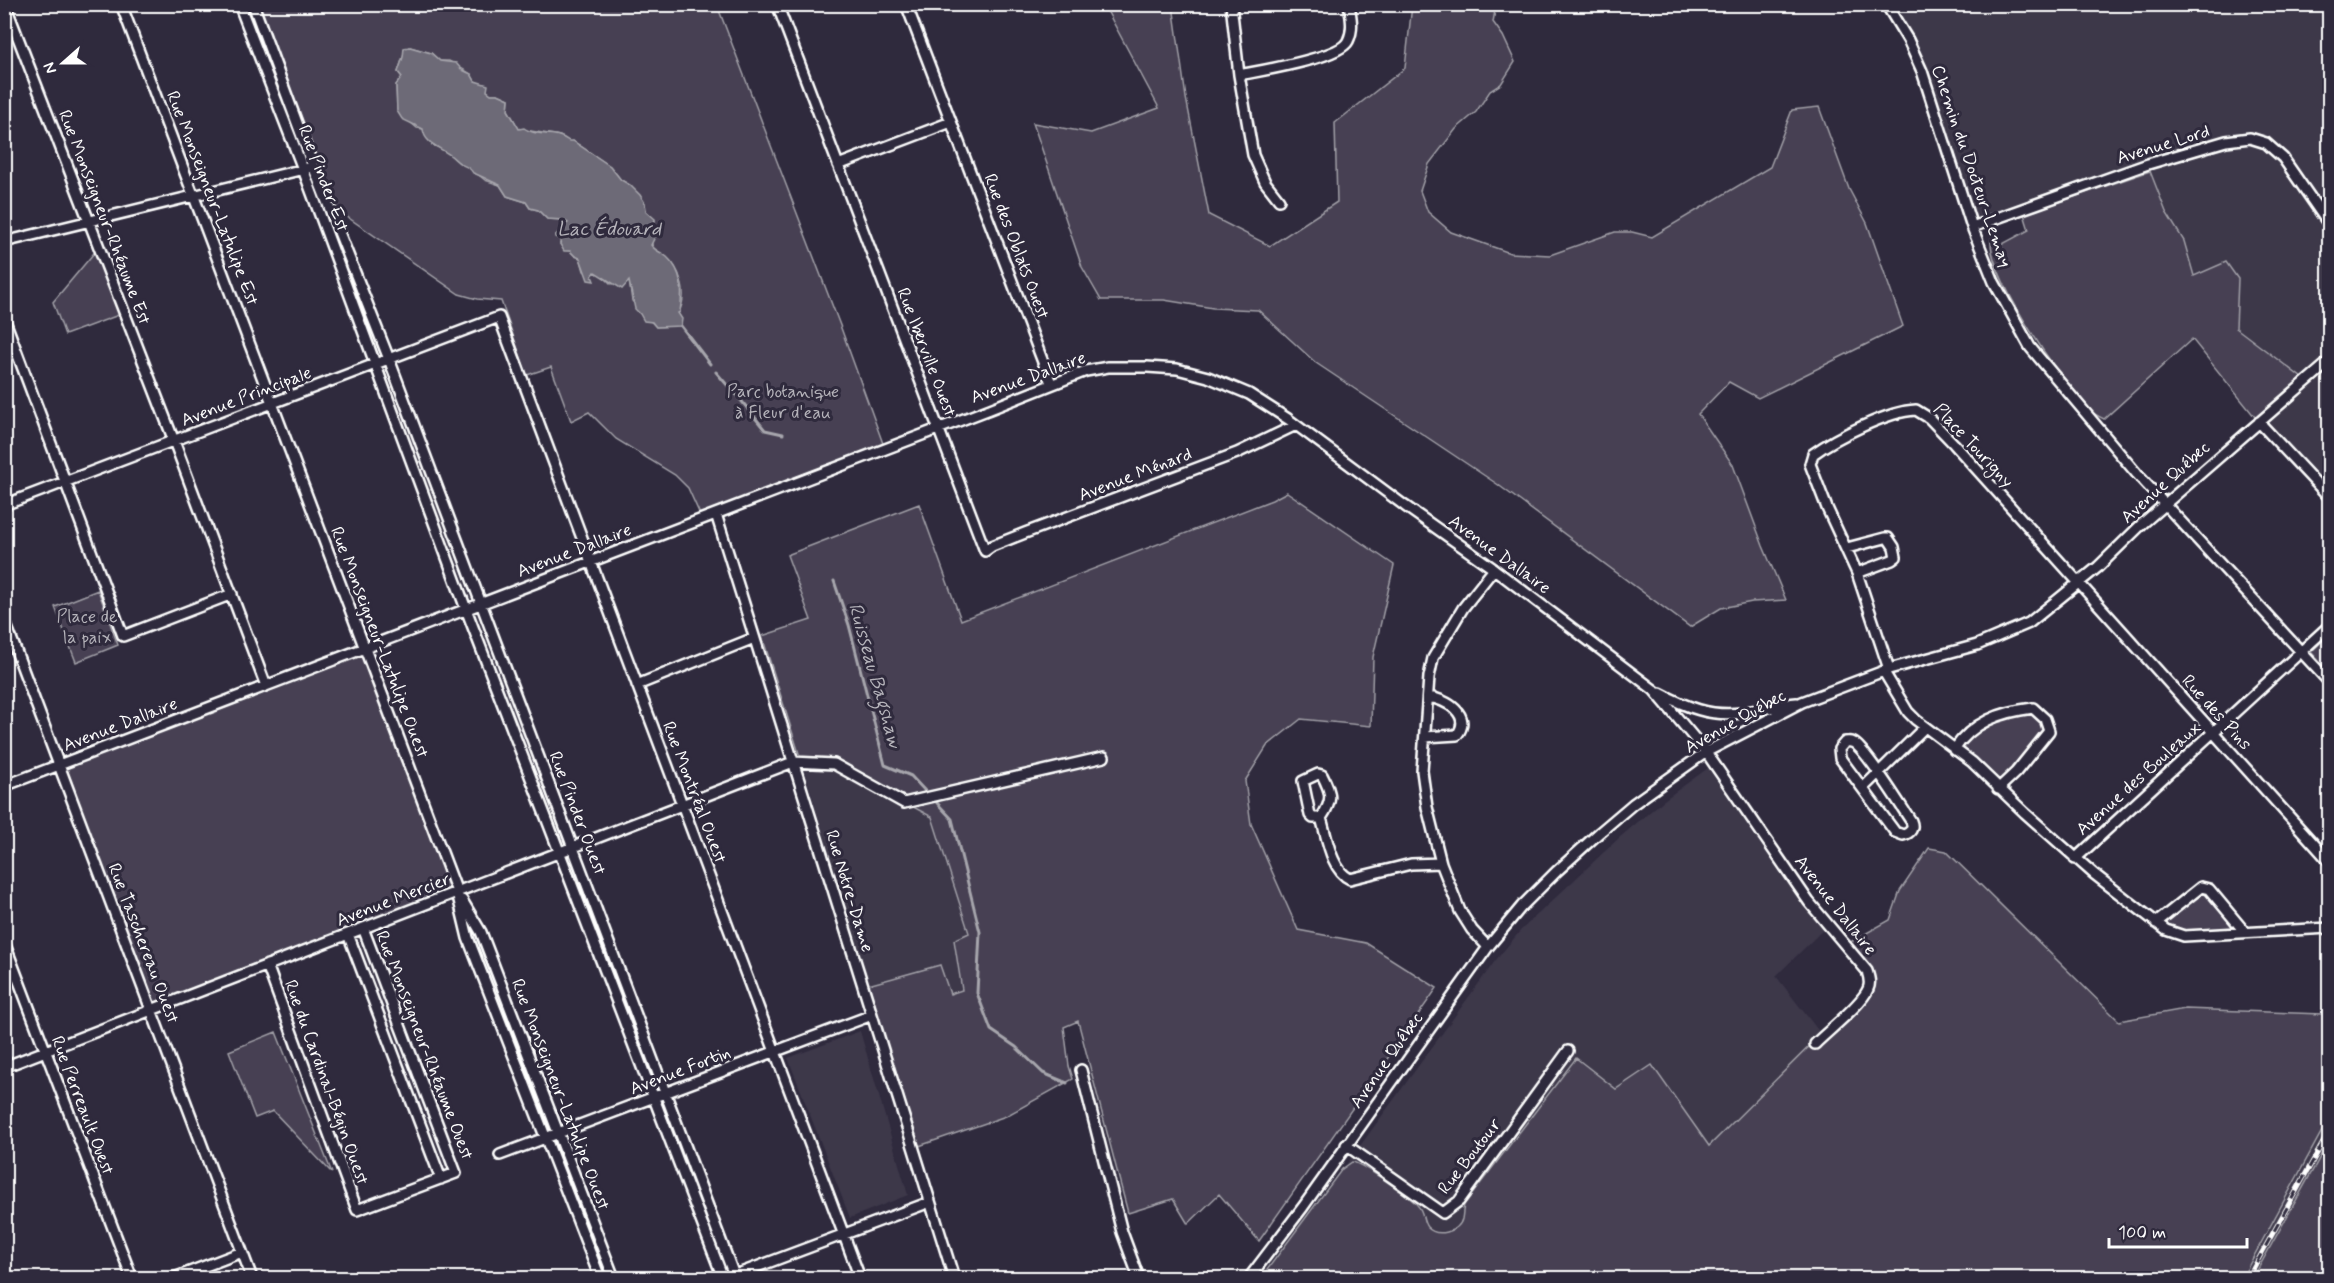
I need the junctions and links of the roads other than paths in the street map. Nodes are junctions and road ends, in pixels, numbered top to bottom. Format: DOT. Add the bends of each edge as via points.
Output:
graph roads {
  1 [pos="5,4"];
  2 [pos="121,4"];
  3 [pos="239,4"];
  4 [pos="253,4"];
  5 [pos="777,4"];
  6 [pos="906,4"];
  7 [pos="1231,4"];
  8 [pos="1349,4"];
  9 [pos="1886,4"];
  10 [pos="1239,75"];
  11 [pos="951,122"];
  12 [pos="838,165"];
  13 [pos="313,166"];
  14 [pos="303,169"];
  15 [pos="195,196"];
  16 [pos="1279,200"];
  17 [pos="89,222"];
  18 [pos="2330,226"];
  19 [pos="1972,227"];
  20 [pos="4,242"];
  21 [pos="499,317"];
  22 [pos="4,318"];
  23 [pos="389,359"];
  24 [pos="2330,361"];
  25 [pos="376,364"];
  26 [pos="1051,383"];
  27 [pos="273,404"];
  28 [pos="2259,422"];
  29 [pos="1296,425"];
  30 [pos="938,428"];
  31 [pos="174,441"];
  32 [pos="66,482"];
  33 [pos="2330,498"];
  34 [pos="2165,504"];
  35 [pos="4,505"];
  36 [pos="716,514"];
  37 [pos="1847,548"];
  38 [pos="985,550"];
  39 [pos="590,561"];
  40 [pos="1494,569"];
  41 [pos="1857,573"];
  42 [pos="2080,583"];
  43 [pos="232,594"];
  44 [pos="481,603"];
  45 [pos="466,609"];
  46 [pos="4,619"];
  47 [pos="2330,625"];
  48 [pos="754,638"];
  49 [pos="363,648"];
  50 [pos="2302,651"];
  51 [pos="1886,671"];
  52 [pos="2330,683"];
  53 [pos="637,685"];
  54 [pos="266,686"];
  55 [pos="1654,690"];
  56 [pos="1428,697"];
  57 [pos="1802,702"];
  58 [pos="1924,728"];
  59 [pos="2213,732"];
  60 [pos="1425,736"];
  61 [pos="1954,750"];
  62 [pos="1706,752"];
  63 [pos="1104,757"];
  64 [pos="793,762"];
  65 [pos="59,765"];
  66 [pos="1878,774"];
  67 [pos="4,786"];
  68 [pos="1863,788"];
  69 [pos="1998,789"];
  70 [pos="682,805"];
  71 [pos="1321,818"];
  72 [pos="573,847"];
  73 [pos="560,852"];
  74 [pos="2075,858"];
  75 [pos="2330,862"];
  76 [pos="1441,863"];
  77 [pos="457,892"];
  78 [pos="2156,923"];
  79 [pos="363,928"];
  80 [pos="2330,928"];
  81 [pos="2244,931"];
  82 [pos="348,934"];
  83 [pos="4,942"];
  84 [pos="1488,947"];
  85 [pos="267,965"];
  86 [pos="151,1009"];
  87 [pos="872,1015"];
  88 [pos="1815,1044"];
  89 [pos="45,1051"];
  90 [pos="1568,1051"];
  91 [pos="775,1052"];
  92 [pos="4,1067"];
  93 [pos="1081,1070"];
  94 [pos="665,1093"];
  95 [pos="654,1097"];
  96 [pos="560,1134"];
  97 [pos="547,1139"];
  98 [pos="1346,1145"];
  99 [pos="500,1155"];
  100 [pos="441,1179"];
  101 [pos="930,1202"];
  102 [pos="843,1234"];
  103 [pos="242,1252"];
  104 [pos="132,1278"];
  105 [pos="174,1278"];
  106 [pos="252,1278"];
  107 [pos="600,1278"];
  108 [pos="614,1278"];
  109 [pos="729,1278"];
  110 [pos="860,1278"];
  111 [pos="954,1278"];
  112 [pos="1139,1278"];
  113 [pos="1249,1278"];
  1 -- 17 [label="street, Rue Monseigneur-Rhéaume Est"];
  2 -- 15 [label="street, Rue Monseigneur-Latulipe Est"];
  3 -- 14 [label="street, Rue Pinder Est"];
  4 -- 13 [label="street, Rue Pinder Est"];
  5 -- 12 [label="street, Rue Iberville Ouest"];
  6 -- 11 [label="street, Rue des Oblats Ouest"];
  7 -- 10 [label="street"];
  8 -- 10 [label="street" via="1352,22 1343,46 1312,59"];
  9 -- 19 [label="street, Chemin du Docteur-Lemay" via="1922,71"];
  10 -- 16 [label="street" via="1253,155 1265,182"];
  11 -- 12 [label="street"];
  11 -- 26 [label="street, Rue des Oblats Ouest"];
  12 -- 30 [label="street, Rue Iberville Ouest"];
  13 -- 14 [label="street"];
  13 -- 23 [label="street, Rue Pinder Est"];
  14 -- 15 [label="street"];
  14 -- 25 [label="street, Rue Pinder Est"];
  15 -- 17 [label="street"];
  15 -- 27 [label="street, Rue Monseigneur-Latulipe Est"];
  17 -- 20 [label="street"];
  17 -- 31 [label="street, Rue Monseigneur-Rhéaume Est"];
  18 -- 19 [label="street, Avenue Lord" via="2283,158 2266,143 2250,138 2226,141 2148,164"];
  19 -- 34 [label="street, Chemin du Docteur-Lemay" via="1994,282 2030,347"];
  21 -- 23 [label="street, Avenue Principale"];
  21 -- 39 [label="street, Rue Montréal Ouest"];
  22 -- 32 [label="street"];
  23 -- 25 [label="street, Avenue Principale"];
  23 -- 44 [label="street, Rue Pinder Ouest"];
  24 -- 28 [label="street, Avenue Québec"];
  25 -- 27 [label="street, Avenue Principale"];
  25 -- 45 [label="street, Rue Pinder Ouest"];
  26 -- 29 [label="street, Avenue Dallaire" via="1086,370 1108,367 1177,369 1248,394"];
  26 -- 30 [label="street, Avenue Dallaire"];
  27 -- 31 [label="street, Avenue Principale"];
  27 -- 49 [label="street, Rue Monseigneur-Latulipe Ouest"];
  28 -- 33 [label="street"];
  28 -- 34 [label="street, Avenue Québec"];
  29 -- 38 [label="street, Avenue Ménard" via="1245,450"];
  29 -- 40 [label="street, Avenue Dallaire"];
  30 -- 36 [label="street, Avenue Dallaire"];
  30 -- 38 [label="street, Rue Iberville Ouest"];
  31 -- 32 [label="street, Avenue Principale"];
  31 -- 43 [label="street"];
  32 -- 35 [label="street, Avenue Principale"];
  32 -- 43 [label="street" via="123,636"];
  34 -- 42 [label="street, Avenue Québec"];
  34 -- 50 [label="street, Chemin du Docteur-Lemay"];
  36 -- 39 [label="street, Avenue Dallaire"];
  36 -- 48 [label="street, Rue Notre-Dame"];
  37 -- 41 [label="street, Place Tourigny"];
  37 -- 41 [label="street" via="1885,538 1894,547 1896,557 1892,560"];
  37 -- 42 [label="street, Place Tourigny" via="1810,464 1813,454 1884,417 1916,410 1929,418"];
  39 -- 44 [label="street, Avenue Dallaire"];
  39 -- 53 [label="street, Rue Montréal Ouest"];
  40 -- 55 [label="street, Avenue Dallaire"];
  40 -- 56 [label="street" via="1440,644 1433,658"];
  41 -- 51 [label="street, Place Tourigny"];
  42 -- 51 [label="street, Avenue Québec" via="2029,623 1977,645"];
  42 -- 59 [label="street, Rue des Pins"];
  43 -- 54 [label="street"];
  44 -- 45 [label="street, Avenue Dallaire"];
  44 -- 72 [label="street, Rue Pinder Ouest"];
  45 -- 49 [label="street, Avenue Dallaire"];
  45 -- 73 [label="street, Rue Pinder Ouest"];
  46 -- 65 [label="street, Rue Taschereau Ouest"];
  47 -- 50 [label="street, Avenue des Bouleaux"];
  48 -- 53 [label="street"];
  48 -- 64 [label="street, Rue Notre-Dame"];
  49 -- 54 [label="street, Avenue Dallaire"];
  49 -- 77 [label="street, Rue Monseigneur-Latulipe Ouest"];
  50 -- 52 [label="street, Chemin du Docteur-Lemay"];
  50 -- 59 [label="street, Avenue des Bouleaux"];
  51 -- 57 [label="street, Avenue Québec"];
  51 -- 58 [label="street, Place Tourigny" via="1908,712"];
  53 -- 70 [label="street, Rue Montréal Ouest"];
  54 -- 65 [label="street, Avenue Dallaire"];
  55 -- 57 [label="street" via="1695,710 1716,713"];
  55 -- 62 [label="street, Avenue Dallaire"];
  56 -- 60 [label="street"];
  56 -- 60 [label="street" via="1458,711 1462,729 1458,735"];
  57 -- 62 [label="street, Avenue Québec"];
  58 -- 61 [label="street, Place Tourigny"];
  58 -- 66 [label="street"];
  59 -- 74 [label="street, Avenue des Bouleaux"];
  59 -- 75 [label="street, Rue des Pins"];
  60 -- 76 [label="street" via="1424,788"];
  61 -- 69 [label="street, Place Tourigny"];
  61 -- 69 [label="street" via="1981,723 2012,710 2033,708 2044,718 2049,731"];
  62 -- 84 [label="street, Avenue Québec" via="1600,832 1522,906"];
  62 -- 88 [label="street, Avenue Dallaire" via="1809,902 1870,978 1864,996"];
  63 -- 64 [label="street" via="904,803 834,764"];
  64 -- 70 [label="street, Avenue Mercier"];
  64 -- 87 [label="street, Rue Notre-Dame"];
  65 -- 67 [label="street, Avenue Dallaire"];
  65 -- 86 [label="street, Rue Taschereau Ouest"];
  66 -- 68 [label="street"];
  66 -- 68 [label="street" via="1855,744 1842,744 1840,758"];
  66 -- 68 [label="street" via="1911,820 1909,833 1895,832"];
  69 -- 74 [label="street, Place Tourigny"];
  70 -- 72 [label="street, Avenue Mercier"];
  70 -- 91 [label="street, Rue Montréal Ouest"];
  71 -- 71 [label="street" via="1310,815 1303,781 1318,774 1322,775 1331,798"];
  71 -- 76 [label="street" via="1338,867 1350,879 1411,864"];
  72 -- 73 [label="street, Avenue Mercier"];
  72 -- 94 [label="street, Rue Pinder Ouest"];
  73 -- 77 [label="street, Avenue Mercier"];
  73 -- 95 [label="street, Rue Pinder Ouest"];
  74 -- 78 [label="street, Place Tourigny"];
  76 -- 84 [label="street" via="1460,911"];
  77 -- 79 [label="street, Avenue Mercier"];
  77 -- 96 [label="street, Rue Monseigneur-Latulipe Ouest" via="481,932"];
  77 -- 97 [label="street, Rue Monseigneur-Latulipe Ouest" via="468,938"];
  78 -- 81 [label="street, Place Tourigny" via="2184,936"];
  78 -- 81 [label="street" via="2201,887 2209,889"];
  79 -- 82 [label="street, Avenue Mercier"];
  79 -- 100 [label="street, Rue Monseigneur-Rhéaume Ouest" via="456,1173"];
  80 -- 81 [label="street, Place Tourigny" via="2274,933"];
  82 -- 85 [label="street, Avenue Mercier"];
  82 -- 100 [label="street, Rue Monseigneur-Rhéaume Ouest"];
  83 -- 89 [label="street, Rue Perreault Ouest"];
  84 -- 98 [label="street, Avenue Québec"];
  85 -- 86 [label="street, Avenue Mercier"];
  85 -- 100 [label="street, Rue du Cardinal-Bégin Ouest" via="357,1210"];
  86 -- 89 [label="street, Avenue Mercier"];
  86 -- 103 [label="street, Rue Taschereau Ouest"];
  87 -- 91 [label="street, Avenue Fortin"];
  87 -- 101 [label="street, Rue Notre-Dame"];
  89 -- 92 [label="street, Avenue Mercier"];
  89 -- 104 [label="street, Rue Perreault Ouest"];
  90 -- 98 [label="street, Rue Boutour" via="1458,1201 1443,1213"];
  91 -- 94 [label="street, Avenue Fortin"];
  91 -- 102 [label="street, Rue Montréal Ouest"];
  93 -- 112 [label="street" via="1122,1232"];
  94 -- 95 [label="street, Avenue Fortin"];
  94 -- 109 [label="street, Rue Pinder Ouest"];
  95 -- 96 [label="street, Avenue Fortin"];
  95 -- 109 [label="street, Rue Pinder Ouest"];
  96 -- 97 [label="street, Avenue Fortin"];
  96 -- 108 [label="street, Rue Monseigneur-Latulipe Ouest"];
  97 -- 99 [label="street, Avenue Fortin"];
  97 -- 107 [label="street, Rue Monseigneur-Latulipe Ouest"];
  98 -- 113 [label="street, Avenue Québec"];
  101 -- 102 [label="street"];
  101 -- 111 [label="street, Rue Notre-Dame"];
  102 -- 109 [label="street"];
  102 -- 110 [label="street, Rue Montréal Ouest"];
  103 -- 105 [label="street"];
  103 -- 106 [label="street, Rue Taschereau Ouest"];
}
